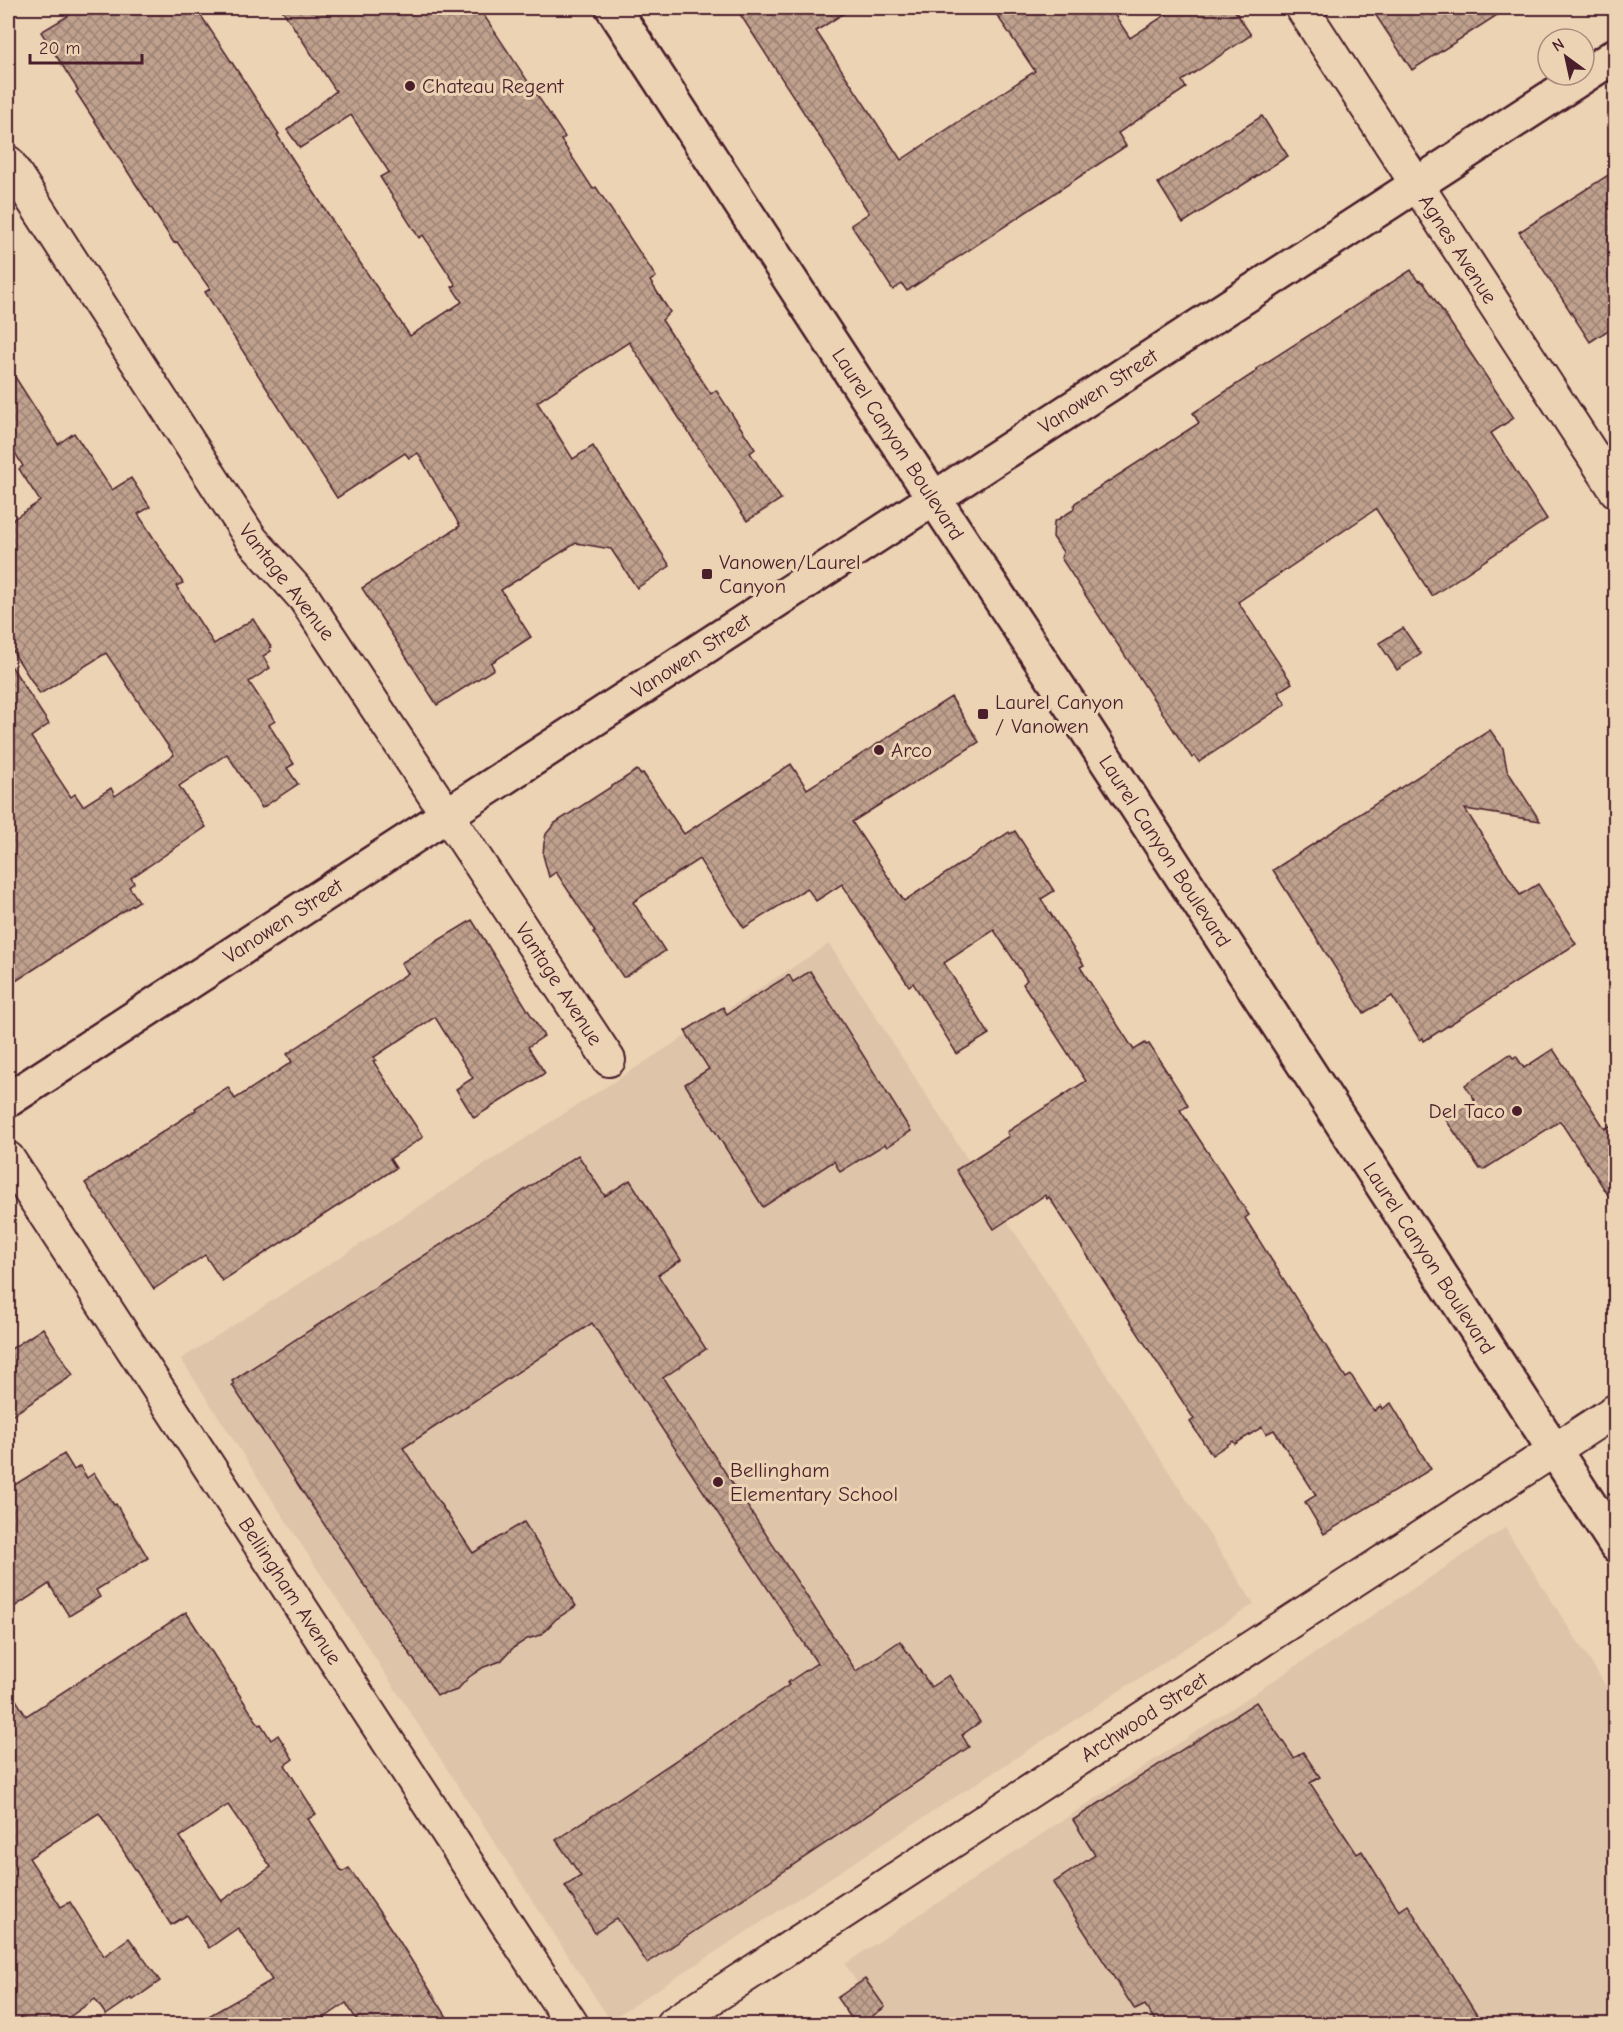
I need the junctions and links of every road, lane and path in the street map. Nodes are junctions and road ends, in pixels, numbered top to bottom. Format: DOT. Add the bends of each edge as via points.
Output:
graph roads {
  1 [pos="613,8"];
  2 [pos="1302,8"];
  3 [pos="1616,55"];
  4 [pos="8,162"];
  5 [pos="1416,184"];
  6 [pos="1616,491"];
  7 [pos="933,498"];
  8 [pos="448,814"];
  9 [pos="609,1060"];
  10 [pos="8,1100"];
  11 [pos="8,1158"];
  12 [pos="1616,1410"];
  13 [pos="1554,1450"];
  14 [pos="1616,1545"];
  15 [pos="572,2025"];
  16 [pos="672,2025"];
  1 -- 7 [label="main road, Laurel Canyon Boulevard"];
  2 -- 5 [label="street, Agnes Avenue"];
  3 -- 5 [label="main road, Vanowen Street"];
  4 -- 8 [label="street, Vantage Avenue" via="252,540 304,598"];
  5 -- 6 [label="street, Agnes Avenue"];
  5 -- 7 [label="main road, Vanowen Street"];
  7 -- 8 [label="main road, Vanowen Street"];
  7 -- 13 [label="main road, Laurel Canyon Boulevard"];
  8 -- 9 [label="street, Vantage Avenue"];
  8 -- 10 [label="main road, Vanowen Street"];
  11 -- 15 [label="street, Bellingham Avenue"];
  12 -- 13 [label="street, Archwood Street"];
  13 -- 14 [label="main road, Laurel Canyon Boulevard"];
  13 -- 16 [label="street, Archwood Street"];
}
